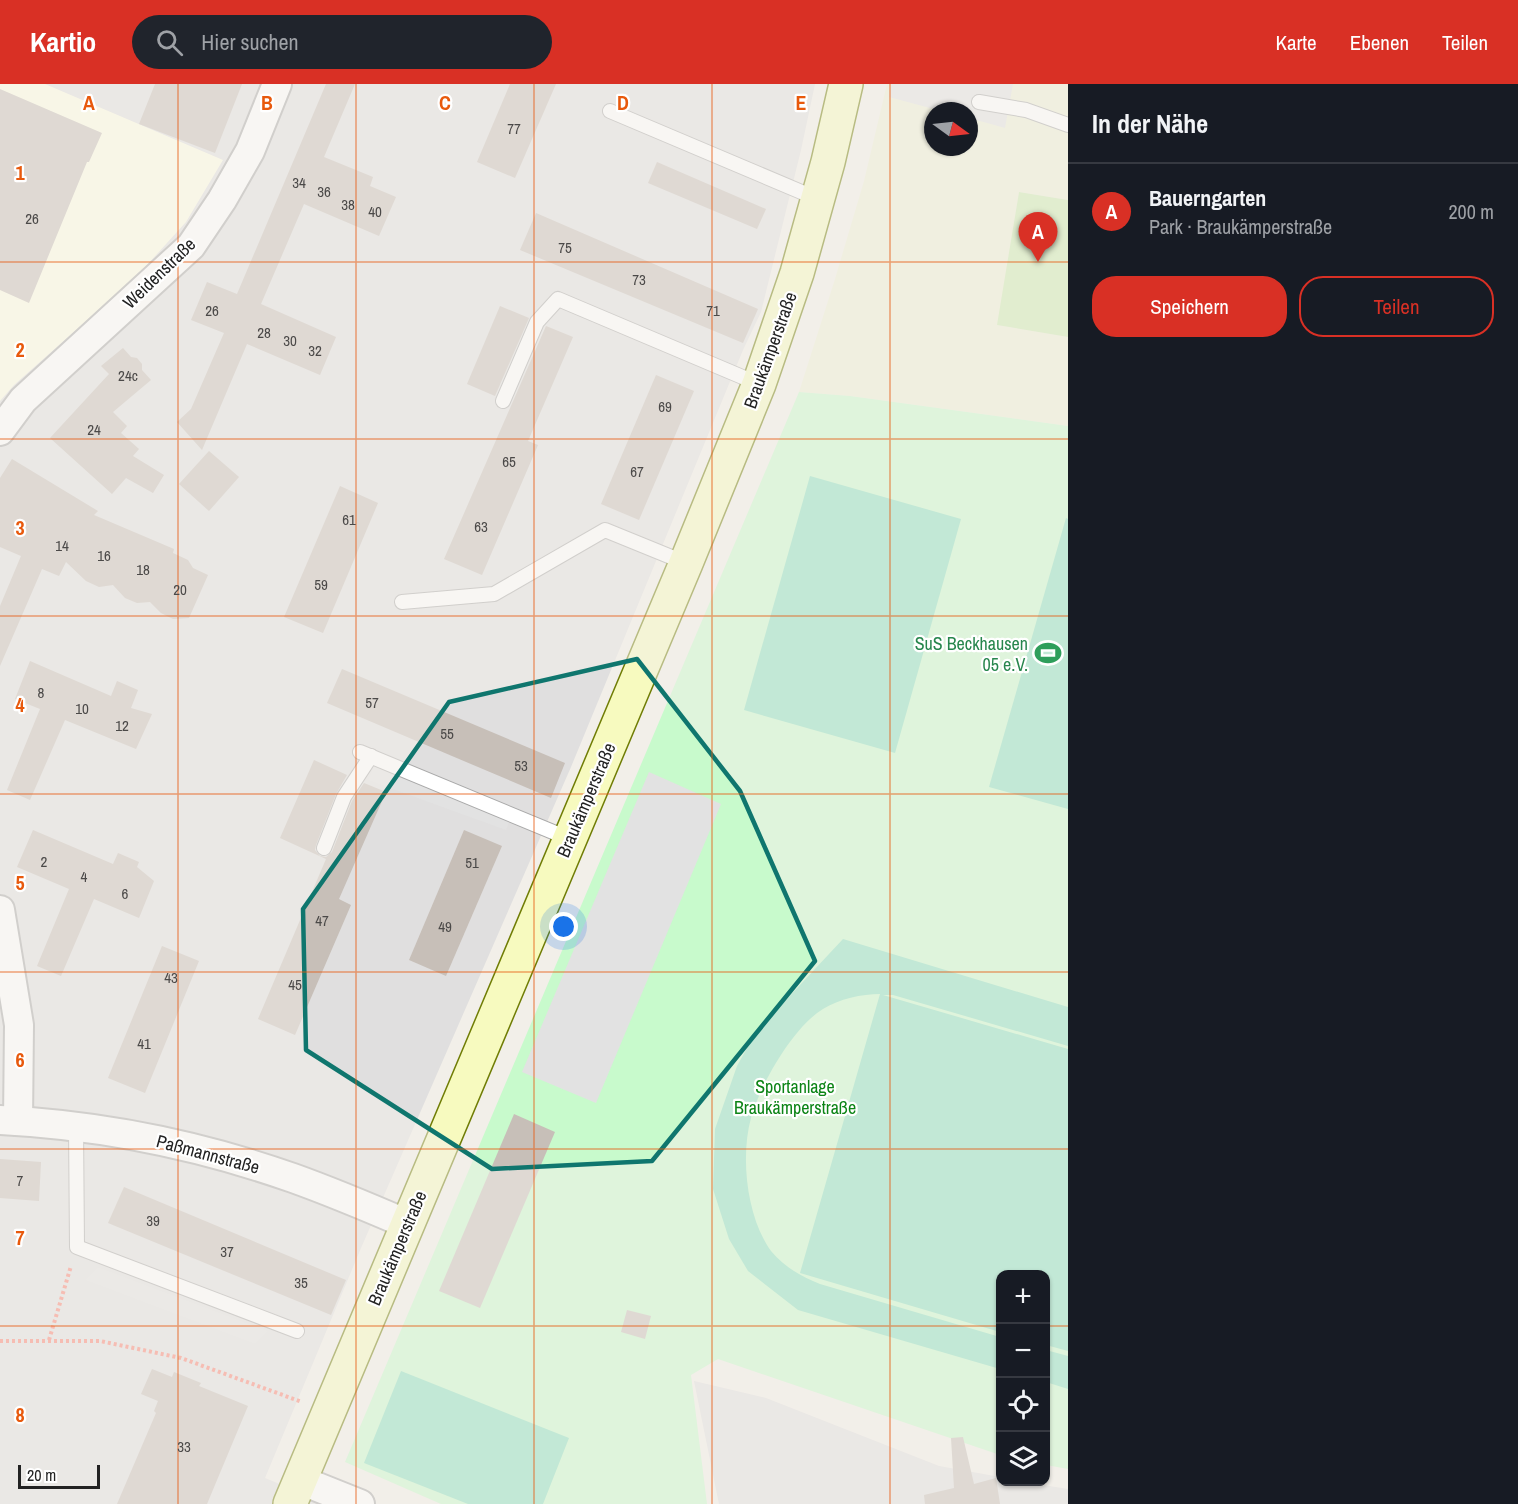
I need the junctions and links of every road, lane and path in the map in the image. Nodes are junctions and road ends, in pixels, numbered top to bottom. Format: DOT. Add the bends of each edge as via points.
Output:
graph roads {
  1 [pos="277,84"];
  2 [pos="846,84"];
  3 [pos="979,102"];
  4 [pos="610,111"];
  5 [pos="1068,125"];
  6 [pos="818,199"];
  7 [pos="759,384"];
  8 [pos="503,401"];
  9 [pos="0,431"];
  10 [pos="686,563"];
  11 [pos="402,602"];
  12 [pos="570,839"];
  13 [pos="324,848"];
  14 [pos="0,910"];
  15 [pos="9,1121"];
  16 [pos="76,1126"];
  17 [pos="407,1224"];
  18 [pos="77,1247"];
  19 [pos="297,1332"];
  20 [pos="49,1340"];
  21 [pos="0,1341"];
  22 [pos="328,1411"];
  23 [pos="295,1492"];
  24 [pos="360,1504"];
  1 -- 9 [label="street, Weidenstraße" via="250,151 191,246 23,400"];
  2 -- 6 [label="street, Braukämperstraße"];
  3 -- 5 [label="lane" via="1026,110"];
  4 -- 6 [label="lane"];
  6 -- 7 [label="street, Braukämperstraße"];
  7 -- 8 [label="lane" via="558,299 537,322"];
  7 -- 10 [label="street, Braukämperstraße"];
  10 -- 11 [label="lane" via="605,530 494,594"];
  10 -- 12 [label="street, Braukämperstraße"];
  12 -- 13 [label="lane" via="366,754"];
  12 -- 17 [label="street, Braukämperstraße"];
  14 -- 15 [label="street" via="19,1025"];
  15 -- 16 [label="street, Paßmannstraße"];
  16 -- 17 [label="street, Paßmannstraße" via="155,1139 225,1157 293,1178"];
  16 -- 18 [label="lane"];
  17 -- 22 [label="street, Braukämperstraße"];
  18 -- 19 [label="lane"];
  18 -- 20 [label="path"];
  20 -- 21 [label="path"];
  20 -- 22 [label="path" via="100,1341 181,1358"];
  22 -- 23 [label="street, Braukämperstraße"];
  23 -- 24 [label="street"];
}
